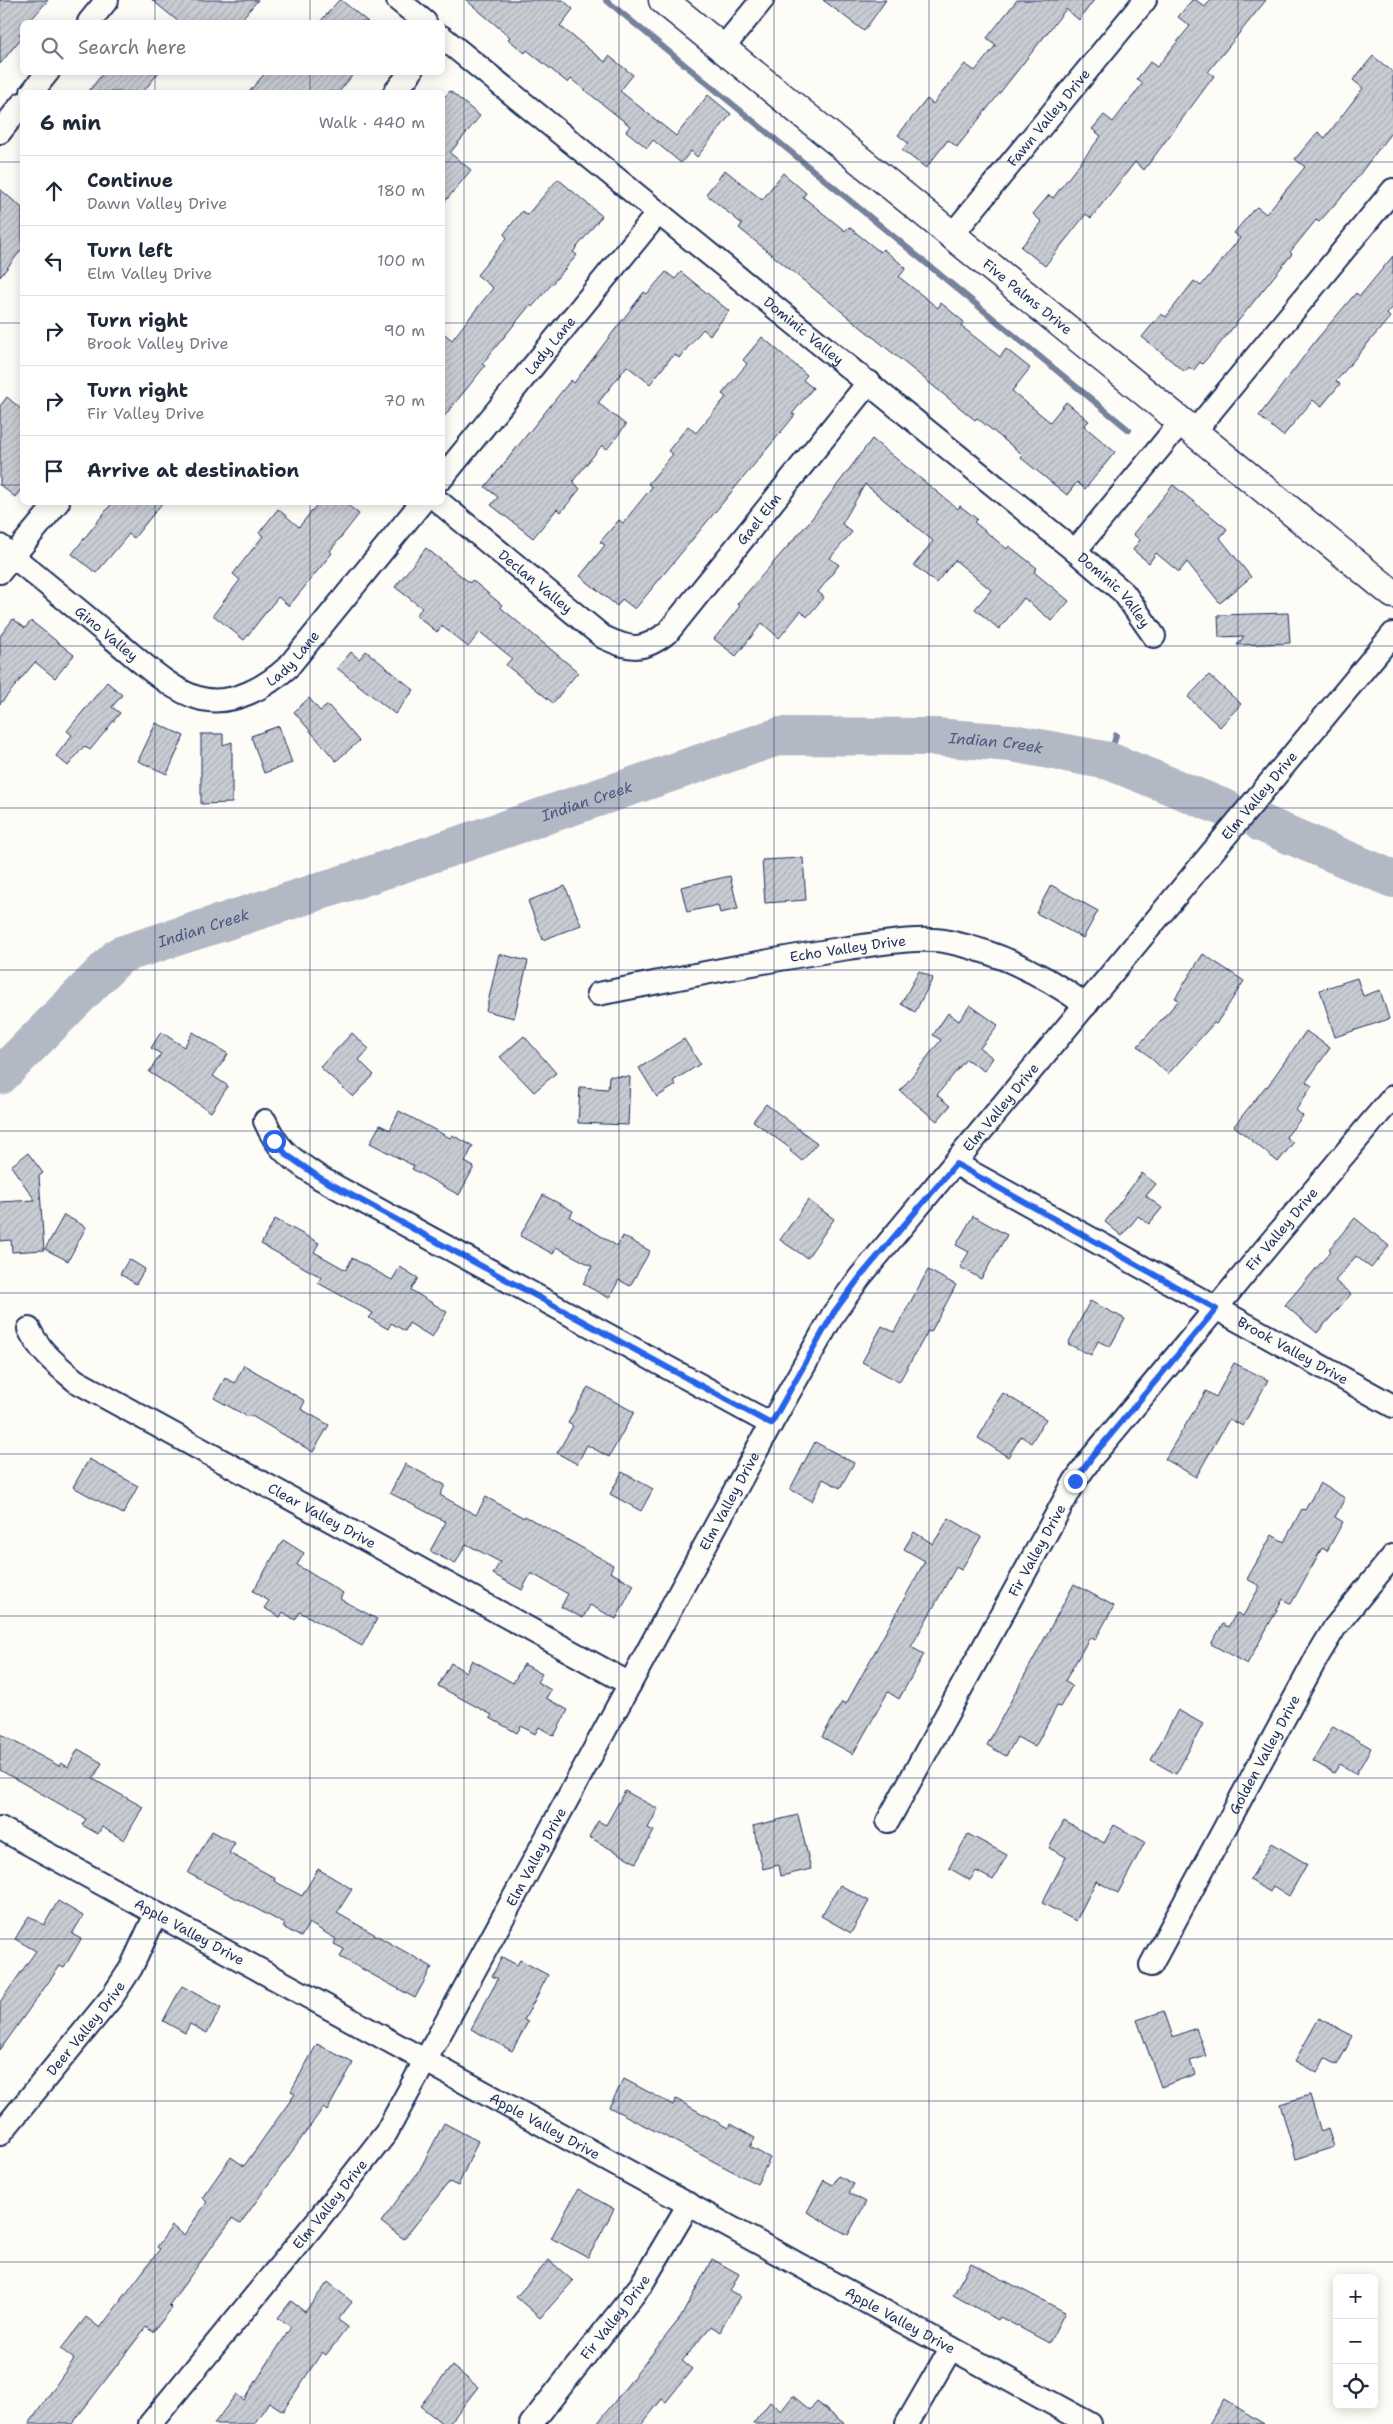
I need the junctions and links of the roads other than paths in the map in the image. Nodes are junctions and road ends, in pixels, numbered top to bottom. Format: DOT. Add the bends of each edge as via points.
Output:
graph roads {
  1 [pos="107,0"];
  2 [pos="398,0"];
  3 [pos="662,0"];
  4 [pos="762,0"];
  5 [pos="1145,0"];
  6 [pos="91,20"];
  7 [pos="423,20"];
  8 [pos="445,39"];
  9 [pos="722,49"];
  10 [pos="46,75"];
  11 [pos="409,75"];
  12 [pos="34,90"];
  13 [pos="397,90"];
  14 [pos="20,107"];
  15 [pos="0,132"];
  16 [pos="1393,190"];
  17 [pos="658,212"];
  18 [pos="952,235"];
  19 [pos="869,382"];
  20 [pos="1188,427"];
  21 [pos="445,474"];
  22 [pos="55,505"];
  23 [pos="420,505"];
  24 [pos="443,505"];
  25 [pos="1075,551"];
  26 [pos="4,558"];
  27 [pos="1393,594"];
  28 [pos="1393,634"];
  29 [pos="1154,636"];
  30 [pos="639,648"];
  31 [pos="224,699"];
  32 [pos="598,994"];
  33 [pos="1086,1005"];
  34 [pos="1393,1097"];
  35 [pos="265,1121"];
  36 [pos="956,1164"];
  37 [pos="1216,1309"];
  38 [pos="29,1329"];
  39 [pos="1393,1406"];
  40 [pos="771,1424"];
  41 [pos="1393,1556"];
  42 [pos="630,1684"];
  43 [pos="888,1821"];
  44 [pos="0,1828"];
  45 [pos="156,1914"];
  46 [pos="1151,1965"];
  47 [pos="424,2061"];
  48 [pos="0,2134"];
  49 [pos="689,2204"];
  50 [pos="951,2348"];
  51 [pos="150,2424"];
  52 [pos="531,2424"];
  53 [pos="908,2424"];
  54 [pos="1090,2424"];
  1 -- 6 [label="street"];
  2 -- 7 [label="street"];
  3 -- 9 [label="street, Five Palms Drive"];
  4 -- 9 [label="street"];
  5 -- 18 [label="street, Fawn Valley Drive"];
  8 -- 17 [label="street, Dominic Valley"];
  9 -- 18 [label="street, Five Palms Drive"];
  10 -- 12 [label="street"];
  11 -- 13 [label="street"];
  14 -- 15 [label="street"];
  16 -- 20 [label="street"];
  17 -- 19 [label="street, Dominic Valley"];
  17 -- 21 [label="street, Lady Lane"];
  18 -- 20 [label="street, Five Palms Drive"];
  19 -- 25 [label="street, Dominic Valley"];
  19 -- 30 [label="street, Gael Elm" via="668,632"];
  20 -- 25 [label="street"];
  20 -- 27 [label="street, Five Palms Drive"];
  22 -- 26 [label="street"];
  23 -- 31 [label="street, Lady Lane" via="288,667 253,692"];
  24 -- 30 [label="street, Declan Valley" via="603,637 622,646"];
  25 -- 29 [label="street, Dominic Valley" via="1124,593"];
  26 -- 31 [label="street, Gino Valley" via="167,682 202,699"];
  28 -- 33 [label="street, Elm Valley Drive"];
  32 -- 33 [label="street, Echo Valley Drive" via="812,953 896,941 949,942 1029,970"];
  33 -- 36 [label="street, Elm Valley Drive"];
  34 -- 37 [label="street, Fir Valley Drive"];
  35 -- 40 [label="street" via="274,1141 287,1155 320,1178"];
  36 -- 37 [label="street, Brook Valley Drive"];
  36 -- 40 [label="street, Elm Valley Drive" via="834,1312"];
  37 -- 39 [label="street, Brook Valley Drive"];
  37 -- 43 [label="street, Fir Valley Drive" via="1075,1481"];
  38 -- 42 [label="street, Clear Valley Drive" via="48,1358 76,1381"];
  40 -- 42 [label="street, Elm Valley Drive"];
  41 -- 46 [label="street, Golden Valley Drive" via="1335,1627 1317,1656"];
  42 -- 47 [label="street, Elm Valley Drive"];
  44 -- 45 [label="street, Apple Valley Drive"];
  45 -- 47 [label="street, Apple Valley Drive"];
  45 -- 48 [label="street, Deer Valley Drive" via="131,1968 112,1997"];
  47 -- 49 [label="street, Apple Valley Drive"];
  47 -- 51 [label="street, Elm Valley Drive" via="375,2148"];
  49 -- 50 [label="street, Apple Valley Drive"];
  49 -- 52 [label="street, Fir Valley Drive" via="641,2285"];
  50 -- 53 [label="street"];
  50 -- 54 [label="street, Apple Valley Drive"];
}
